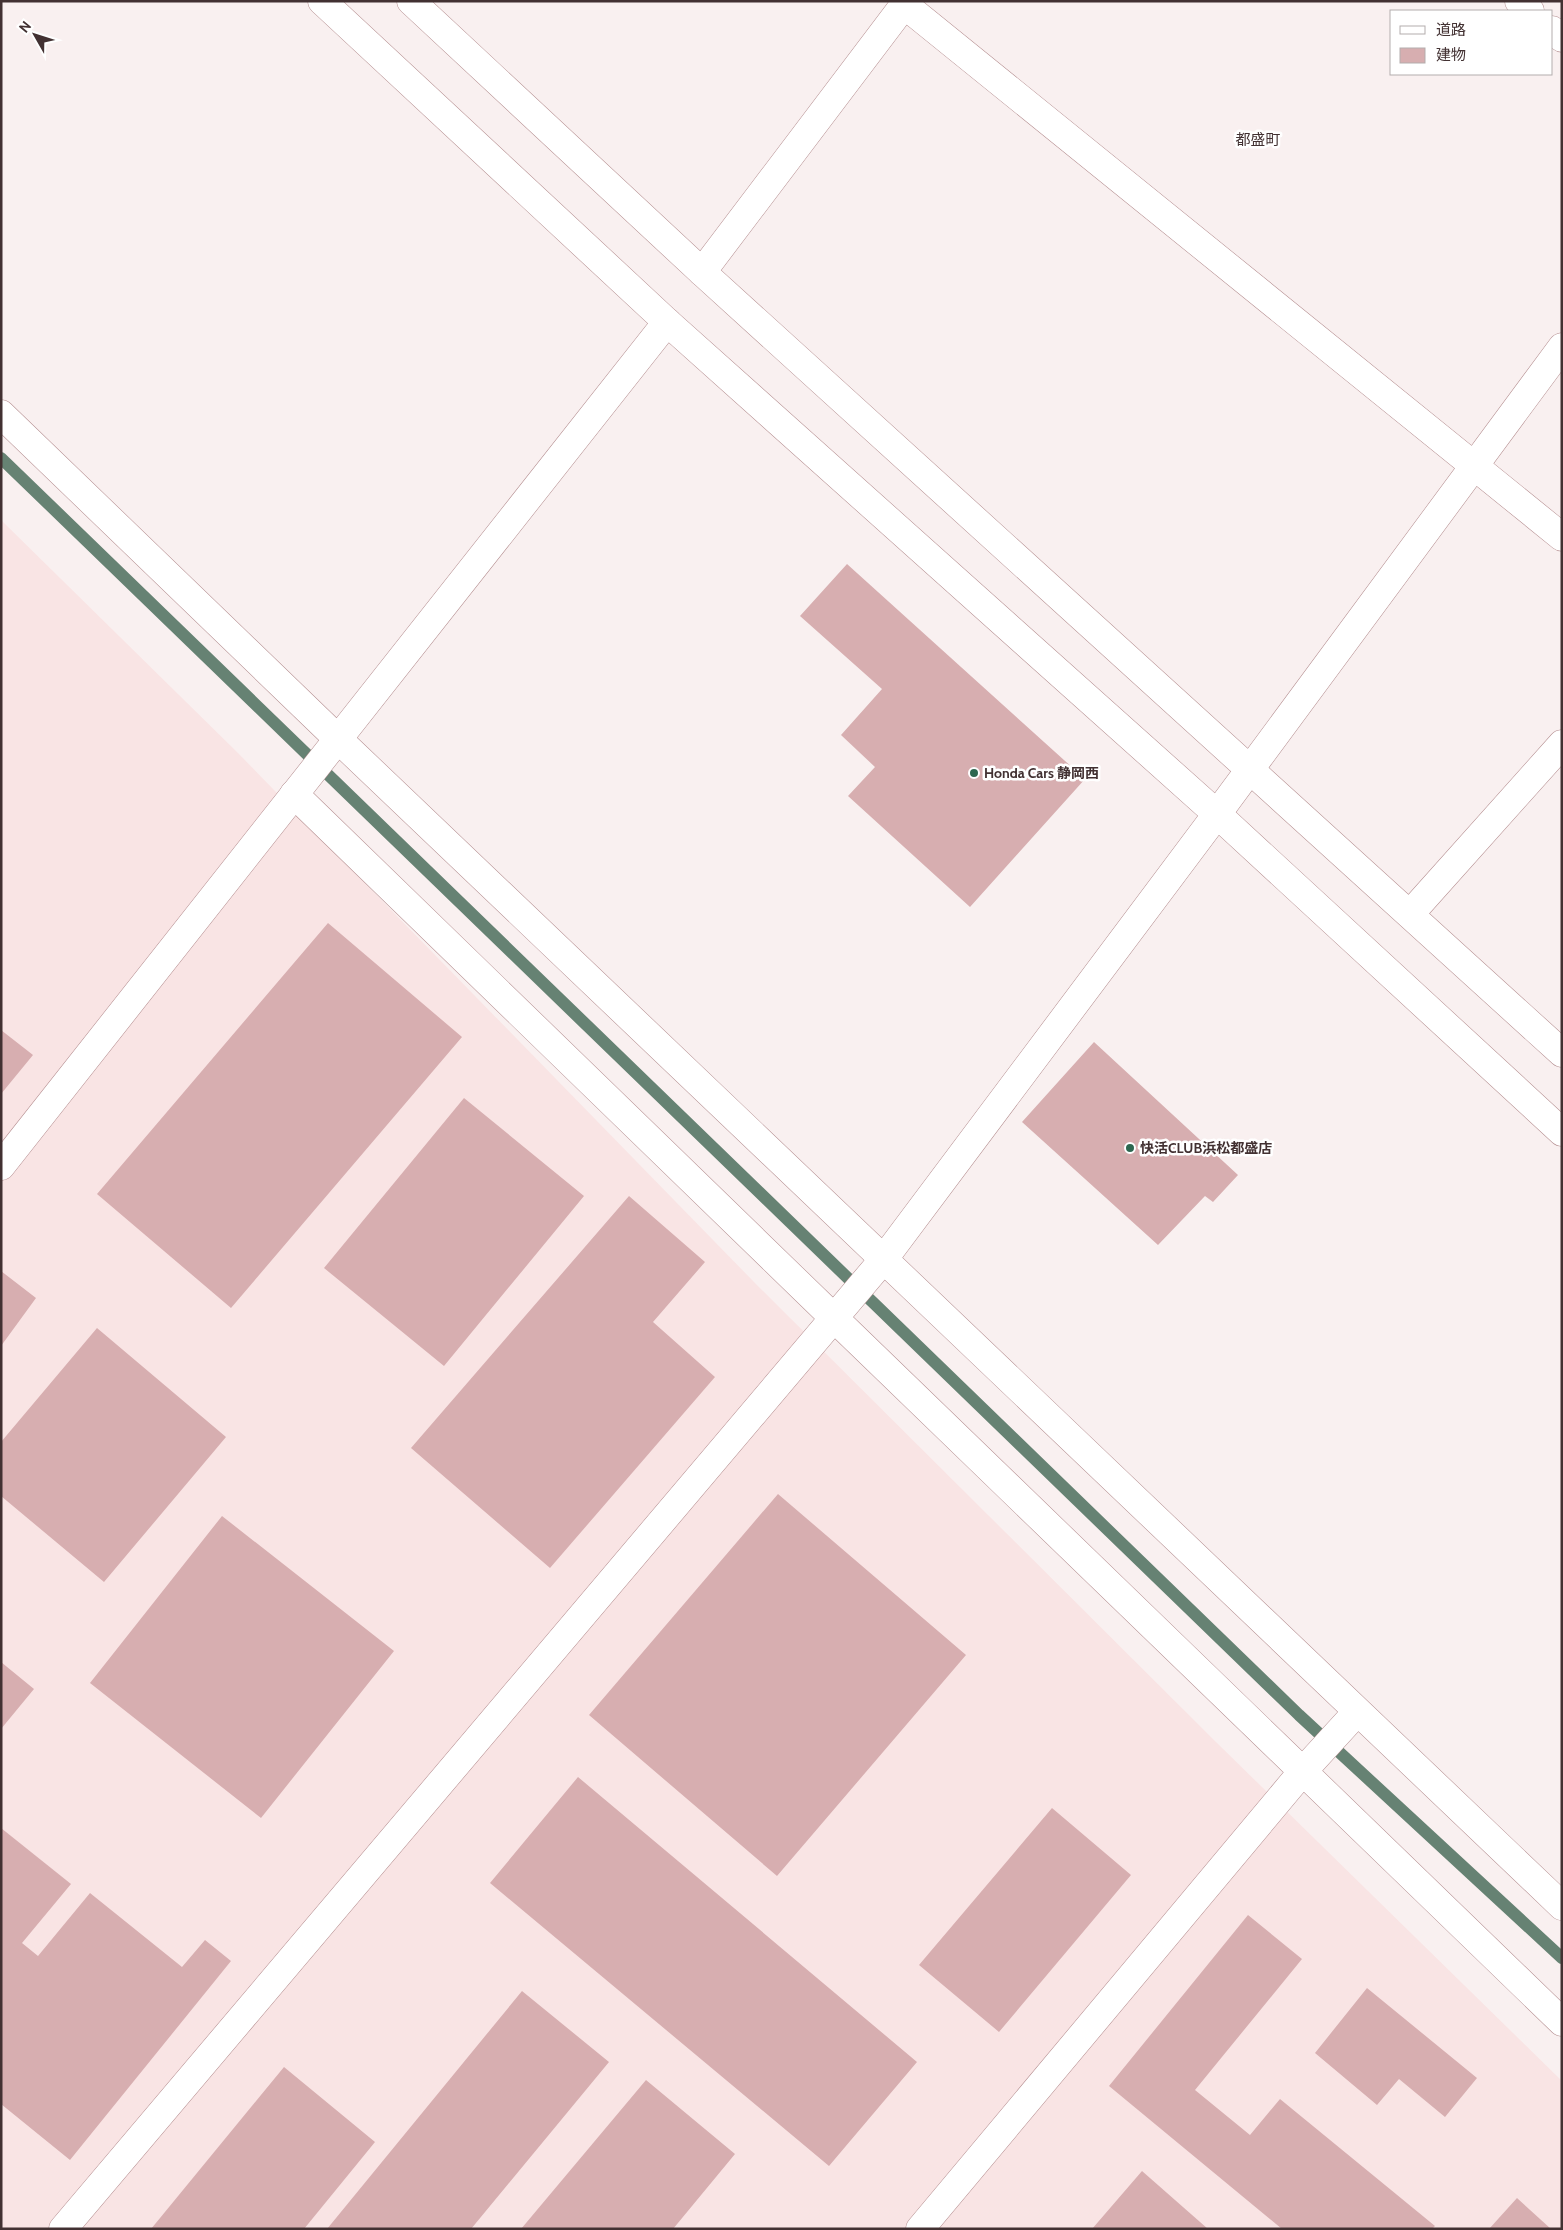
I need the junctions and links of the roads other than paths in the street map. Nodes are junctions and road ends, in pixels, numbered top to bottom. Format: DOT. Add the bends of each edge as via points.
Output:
graph roads {
  1 [pos="322,1"];
  2 [pos="410,1"];
  3 [pos="1518,1"];
  4 [pos="906,4"];
  5 [pos="1529,10"];
  6 [pos="702,272"];
  7 [pos="667,322"];
  8 [pos="1562,347"];
  9 [pos="1,414"];
  10 [pos="1473,466"];
  11 [pos="1562,537"];
  12 [pos="338,739"];
  13 [pos="1562,744"];
  14 [pos="1251,768"];
  15 [pos="294,794"];
  16 [pos="1217,814"];
  17 [pos="1410,914"];
  18 [pos="1562,1053"];
  19 [pos="1562,1132"];
  20 [pos="1,1166"];
  21 [pos="882,1260"];
  22 [pos="834,1318"];
  23 [pos="1357,1712"];
  24 [pos="1302,1771"];
  25 [pos="1562,1906"];
  26 [pos="1562,2022"];
  27 [pos="63,2229"];
  28 [pos="920,2229"];
  1 -- 7 [label="street"];
  2 -- 6 [label="street"];
  3 -- 5 [label="street"];
  4 -- 6 [label="street"];
  4 -- 10 [label="street"];
  6 -- 14 [label="street"];
  7 -- 12 [label="street"];
  7 -- 16 [label="street"];
  8 -- 10 [label="street"];
  9 -- 12 [label="street"];
  10 -- 11 [label="street"];
  10 -- 14 [label="street"];
  12 -- 15 [label="street"];
  12 -- 21 [label="street"];
  13 -- 17 [label="street"];
  14 -- 16 [label="street"];
  14 -- 17 [label="street"];
  15 -- 20 [label="street"];
  15 -- 22 [label="street"];
  16 -- 19 [label="street"];
  16 -- 21 [label="street"];
  17 -- 18 [label="street"];
  21 -- 22 [label="street"];
  21 -- 23 [label="street"];
  22 -- 24 [label="street"];
  22 -- 27 [label="street"];
  23 -- 24 [label="street"];
  23 -- 25 [label="street"];
  24 -- 26 [label="street"];
  24 -- 28 [label="street"];
}
